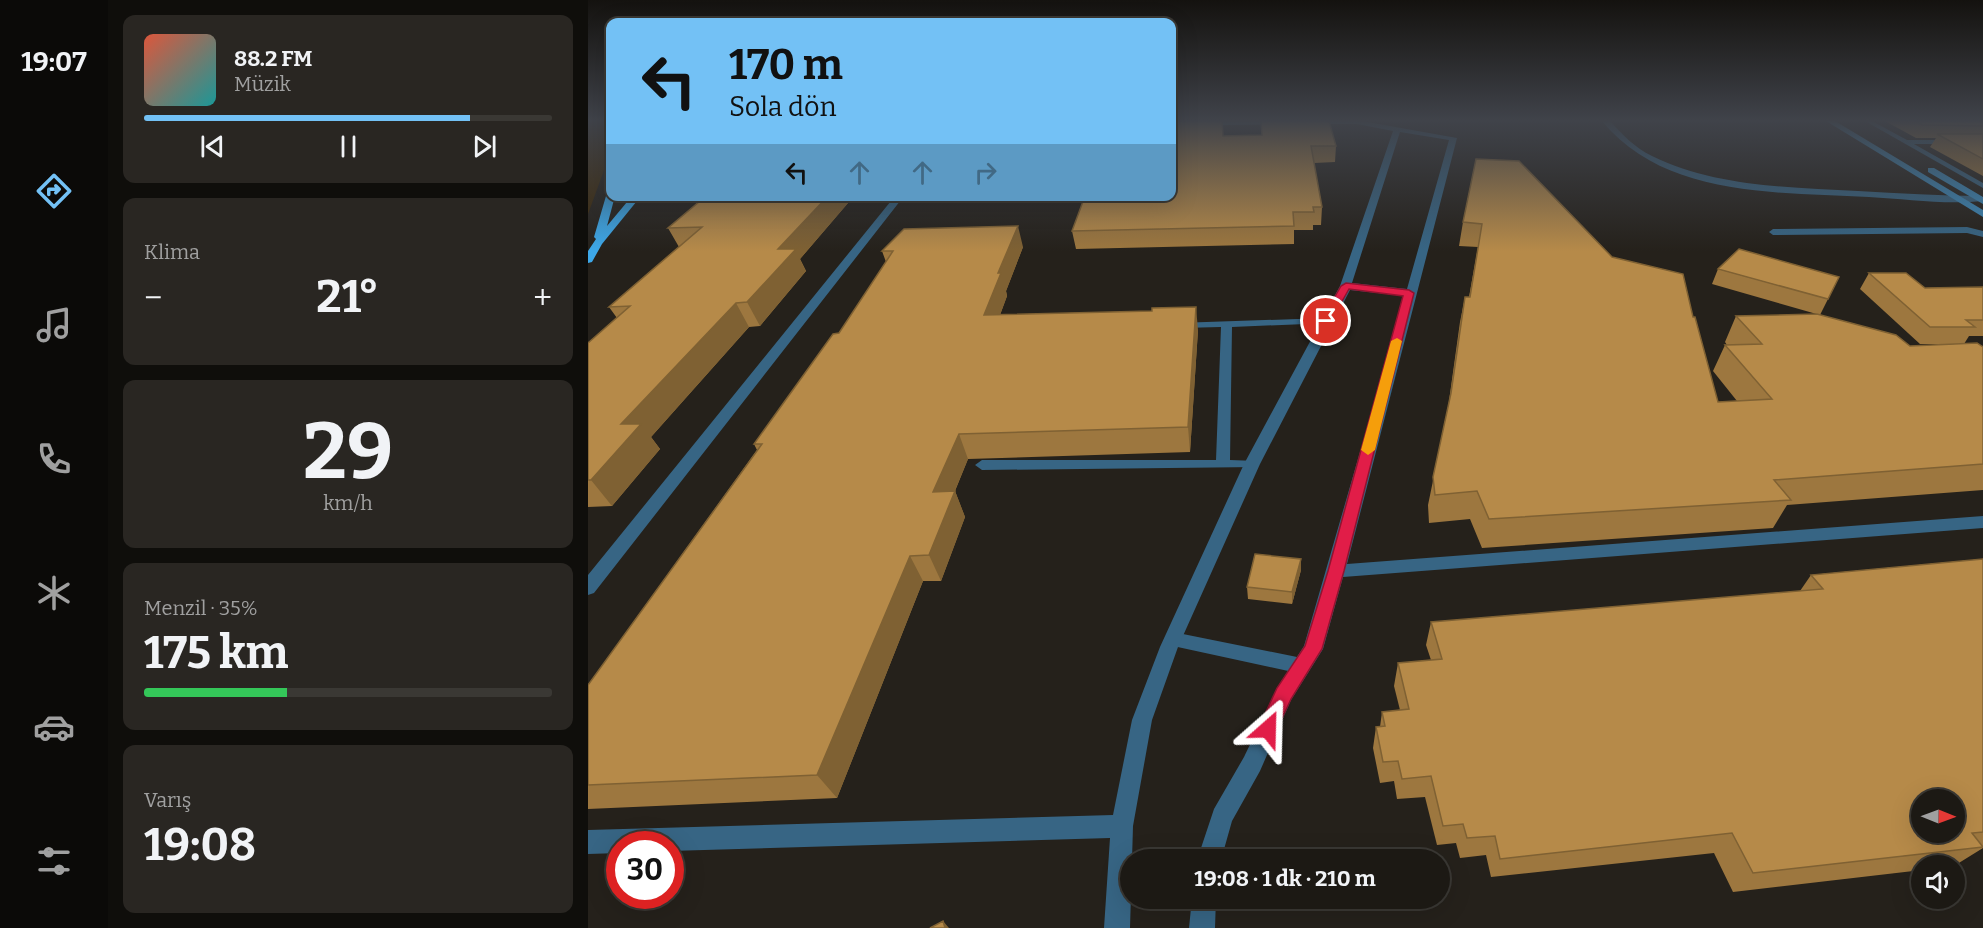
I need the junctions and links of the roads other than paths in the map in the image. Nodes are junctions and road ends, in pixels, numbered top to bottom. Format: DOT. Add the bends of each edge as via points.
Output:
graph roads {
  1 [pos="1386,164"];
  2 [pos="1446,164"];
  3 [pos="1663,164"];
  4 [pos="1902,164"];
  5 [pos="1945,164"];
  6 [pos="1923,165"];
  7 [pos="1969,178"];
  8 [pos="1983,178"];
  9 [pos="1983,186"];
  10 [pos="1959,199"];
  11 [pos="1982,200"];
  12 [pos="610,201"];
  13 [pos="633,201"];
  14 [pos="896,201"];
  15 [pos="1983,214"];
  16 [pos="1773,232"];
  17 [pos="1983,234"];
  18 [pos="598,243"];
  19 [pos="588,260"];
  20 [pos="1346,286"];
  21 [pos="1409,293"];
  22 [pos="1326,321"];
  23 [pos="1227,323"];
  24 [pos="1168,325"];
  25 [pos="1223,464"];
  26 [pos="1252,464"];
  27 [pos="982,465"];
  28 [pos="1983,522"];
  29 [pos="1336,571"];
  30 [pos="588,588"];
  31 [pos="1173,639"];
  32 [pos="1302,666"];
  33 [pos="1122,826"];
  34 [pos="588,842"];
  35 [pos="1212,849"];
  36 [pos="1203,909"];
  37 [pos="1117,928"];
  38 [pos="1202,928"];
  1 -- 20 [label="street"];
  2 -- 21 [label="street"];
  3 -- 10 [label="street" via="1766,188"];
  4 -- 10 [label="street"];
  5 -- 7 [label="lane"];
  6 -- 11 [label="street"];
  7 -- 8 [label="lane"];
  7 -- 9 [label="lane"];
  10 -- 11 [label="street"];
  10 -- 15 [label="street"];
  12 -- 18 [label="main road"];
  13 -- 18 [label="main road"];
  14 -- 30 [label="street"];
  16 -- 17 [label="lane" via="1968,230"];
  18 -- 19 [label="main road"];
  20 -- 21 [label="street"];
  20 -- 22 [label="street"];
  21 -- 29 [label="street"];
  22 -- 23 [label="lane"];
  22 -- 26 [label="street"];
  23 -- 24 [label="lane"];
  23 -- 25 [label="lane"];
  25 -- 26 [label="lane"];
  25 -- 27 [label="lane"];
  26 -- 31 [label="street"];
  28 -- 29 [label="street"];
  29 -- 32 [label="street" via="1313,649"];
  31 -- 32 [label="lane"];
  31 -- 33 [label="street" via="1142,720"];
  32 -- 35 [label="street" via="1222,817"];
  33 -- 34 [label="street"];
  33 -- 37 [label="street"];
  36 -- 38 [label="street"];
}
